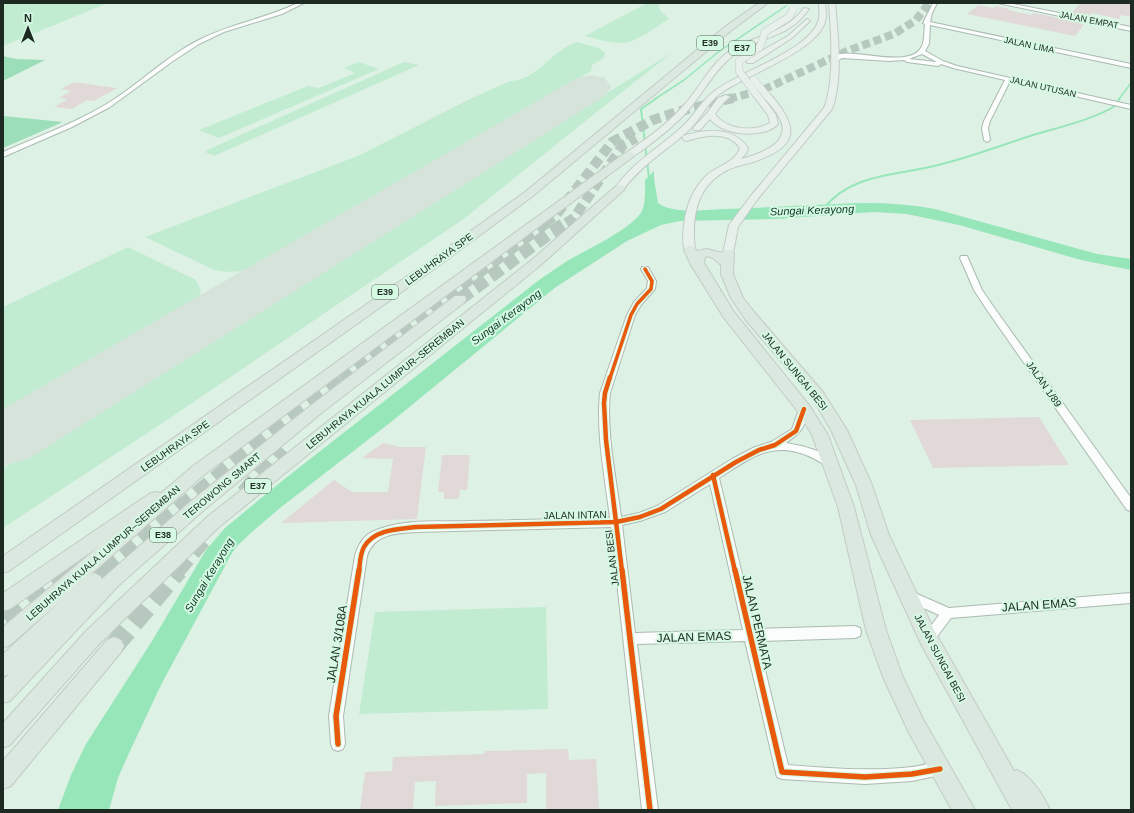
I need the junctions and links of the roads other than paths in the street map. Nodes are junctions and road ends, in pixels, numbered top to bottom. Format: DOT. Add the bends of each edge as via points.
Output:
graph roads {
  1 [pos="302,3"];
  2 [pos="760,3"];
  3 [pos="764,3"];
  4 [pos="822,3"];
  5 [pos="832,3"];
  6 [pos="935,3"];
  7 [pos="1000,3"];
  8 [pos="793,6"];
  9 [pos="805,6"];
  10 [pos="834,18"];
  11 [pos="926,23"];
  12 [pos="1131,29"];
  13 [pos="834,42"];
  14 [pos="923,52"];
  15 [pos="854,56"];
  16 [pos="895,58"];
  17 [pos="749,59"];
  18 [pos="833,61"];
  19 [pos="955,66"];
  20 [pos="1131,66"];
  21 [pos="1008,79"];
  22 [pos="1131,107"];
  23 [pos="711,114"];
  24 [pos="686,138"];
  25 [pos="987,140"];
  26 [pos="664,150"];
  27 [pos="3,155"];
  28 [pos="630,155"];
  29 [pos="731,165"];
  30 [pos="626,184"];
  31 [pos="690,250"];
  32 [pos="727,258"];
  33 [pos="964,258"];
  34 [pos="697,265"];
  35 [pos="645,269"];
  36 [pos="460,299"];
  37 [pos="319,407"];
  38 [pos="804,409"];
  39 [pos="775,445"];
  40 [pos="282,448"];
  41 [pos="832,465"];
  42 [pos="199,470"];
  43 [pos="713,475"];
  44 [pos="1131,506"];
  45 [pos="616,522"];
  46 [pos="362,548"];
  47 [pos="3,560"];
  48 [pos="3,566"];
  49 [pos="94,581"];
  50 [pos="906,594"];
  51 [pos="1131,598"];
  52 [pos="3,604"];
  53 [pos="948,613"];
  54 [pos="856,632"];
  55 [pos="750,636"];
  56 [pos="928,638"];
  57 [pos="3,639"];
  58 [pos="629,639"];
  59 [pos="114,646"];
  60 [pos="3,667"];
  61 [pos="3,694"];
  62 [pos="3,738"];
  63 [pos="983,738"];
  64 [pos="338,744"];
  65 [pos="940,769"];
  66 [pos="3,778"];
  67 [pos="650,810"];
  68 [pos="964,810"];
  69 [pos="1024,810"];
  70 [pos="1039,810"];
  1 -- 27 [label="street" via="286,11 244,23 191,46 108,106"];
  2 -- 47 [label="highway, LEBUHRAYA SPE / E39" via="725,28 524,192 415,272"];
  3 -- 48 [label="highway, LEBUHRAYA SPE / E39" via="729,28 529,194"];
  4 -- 26 [label="main road" via="824,8 820,26 804,44 715,94"];
  5 -- 10 [label="main road"];
  6 -- 11 [label="street"];
  7 -- 12 [label="street, JALAN EMPAT"];
  8 -- 17 [label="main road, bridge" via="789,17 765,32 760,47"];
  9 -- 17 [label="main road" via="809,15 802,26 790,37"];
  9 -- 28 [label="main road, E37" via="797,21 736,50 725,59 686,107 658,134"];
  10 -- 13 [label="main road, JALAN SUNGAI BESI"];
  10 -- 23 [label="main road, LEBUHRAYA KUALA LUMPUR–SEREMBAN / E37" via="829,30 790,58 721,100"];
  11 -- 14 [label="street" via="926,45"];
  11 -- 20 [label="street, JALAN LIMA"];
  13 -- 15 [label="street" via="841,51"];
  13 -- 18 [label="main road, JALAN SUNGAI BESI"];
  14 -- 16 [label="street" via="912,57"];
  14 -- 19 [label="street, JALAN UTUSAN"];
  15 -- 16 [label="street"];
  15 -- 18 [label="street" via="841,56"];
  16 -- 19 [label="street, JALAN UTUSAN"];
  17 -- 23 [label="main road, bridge" via="739,61 739,71 772,115 774,124 759,130 738,130 719,123"];
  17 -- 29 [label="main road, bridge" via="748,67 753,79 783,117 787,135 769,152"];
  18 -- 32 [label="main road, JALAN SUNGAI BESI" via="833,94 828,109 733,227"];
  19 -- 21 [label="street, JALAN UTUSAN"];
  21 -- 22 [label="street, JALAN UTUSAN"];
  21 -- 25 [label="street" via="984,128"];
  23 -- 24 [label="main road, LEBUHRAYA KUALA LUMPUR–SEREMBAN / E37"];
  24 -- 26 [label="main road, LEBUHRAYA KUALA LUMPUR–SEREMBAN / E37"];
  24 -- 29 [label="main road" via="696,134 714,133 740,141 744,148 743,152"];
  26 -- 30 [label="main road, LEBUHRAYA KUALA LUMPUR–SEREMBAN / E37"];
  26 -- 30 [label="main road" via="634,169"];
  28 -- 42 [label="highway, LEBUHRAYA KUALA LUMPUR–SEREMBAN / E37"];
  29 -- 31 [label="main road, JALAN SUNGAI BESI" via="712,175 694,199 687,229"];
  30 -- 62 [label="highway, LEBUHRAYA KUALA LUMPUR–SEREMBAN / E37" via="538,261 213,522 93,638"];
  31 -- 34 [label="highway, JALAN SUNGAI BESI"];
  32 -- 34 [label="highway" via="707,252 699,255"];
  32 -- 50 [label="highway, JALAN SUNGAI BESI" via="727,274 737,298 818,396 839,430 864,485 880,535"];
  33 -- 44 [label="street, JALAN 1/89" via="978,290"];
  34 -- 38 [label="highway, JALAN SUNGAI BESI" via="729,315"];
  35 -- 45 [label="street, JALAN BESI" via="652,281 651,289 637,304 631,316 605,393 606,440"];
  36 -- 37 [label="highway, TEROWONG SMART / E38"];
  37 -- 40 [label="highway"];
  37 -- 61 [label="highway, TEROWONG SMART / E38" via="197,506 113,580"];
  38 -- 39 [label="street, JALAN INTAN" via="796,431"];
  38 -- 41 [label="highway, JALAN SUNGAI BESI" via="820,435"];
  39 -- 41 [label="street, JALAN INTAN" via="807,450"];
  39 -- 43 [label="street, JALAN INTAN" via="759,450"];
  41 -- 65 [label="highway, JALAN SUNGAI BESI" via="846,507 876,630 893,677"];
  42 -- 52 [label="highway" via="140,507"];
  42 -- 57 [label="highway, LEBUHRAYA KUALA LUMPUR–SEREMBAN / E37"];
  43 -- 45 [label="street, JALAN INTAN" via="661,509"];
  43 -- 55 [label="street, JALAN PERMATA"];
  45 -- 46 [label="street, JALAN INTAN" via="416,527 386,531 371,538"];
  45 -- 58 [label="street, JALAN BESI"];
  46 -- 64 [label="street, JALAN 3/108A" via="336,716"];
  49 -- 60 [label="highway"];
  50 -- 53 [label="street, JALAN EMAS"];
  50 -- 56 [label="highway, JALAN SUNGAI BESI"];
  51 -- 53 [label="street, JALAN EMAS"];
  53 -- 56 [label="street"];
  54 -- 55 [label="street, JALAN EMAS"];
  55 -- 58 [label="street, JALAN EMAS"];
  55 -- 65 [label="street, JALAN PERMATA" via="782,772 865,777 912,774"];
  56 -- 63 [label="highway, JALAN SUNGAI BESI"];
  58 -- 67 [label="street, JALAN BESI"];
  59 -- 66 [label="highway"];
  63 -- 69 [label="highway"];
  63 -- 70 [label="highway"];
  65 -- 68 [label="highway, JALAN SUNGAI BESI"];
}
